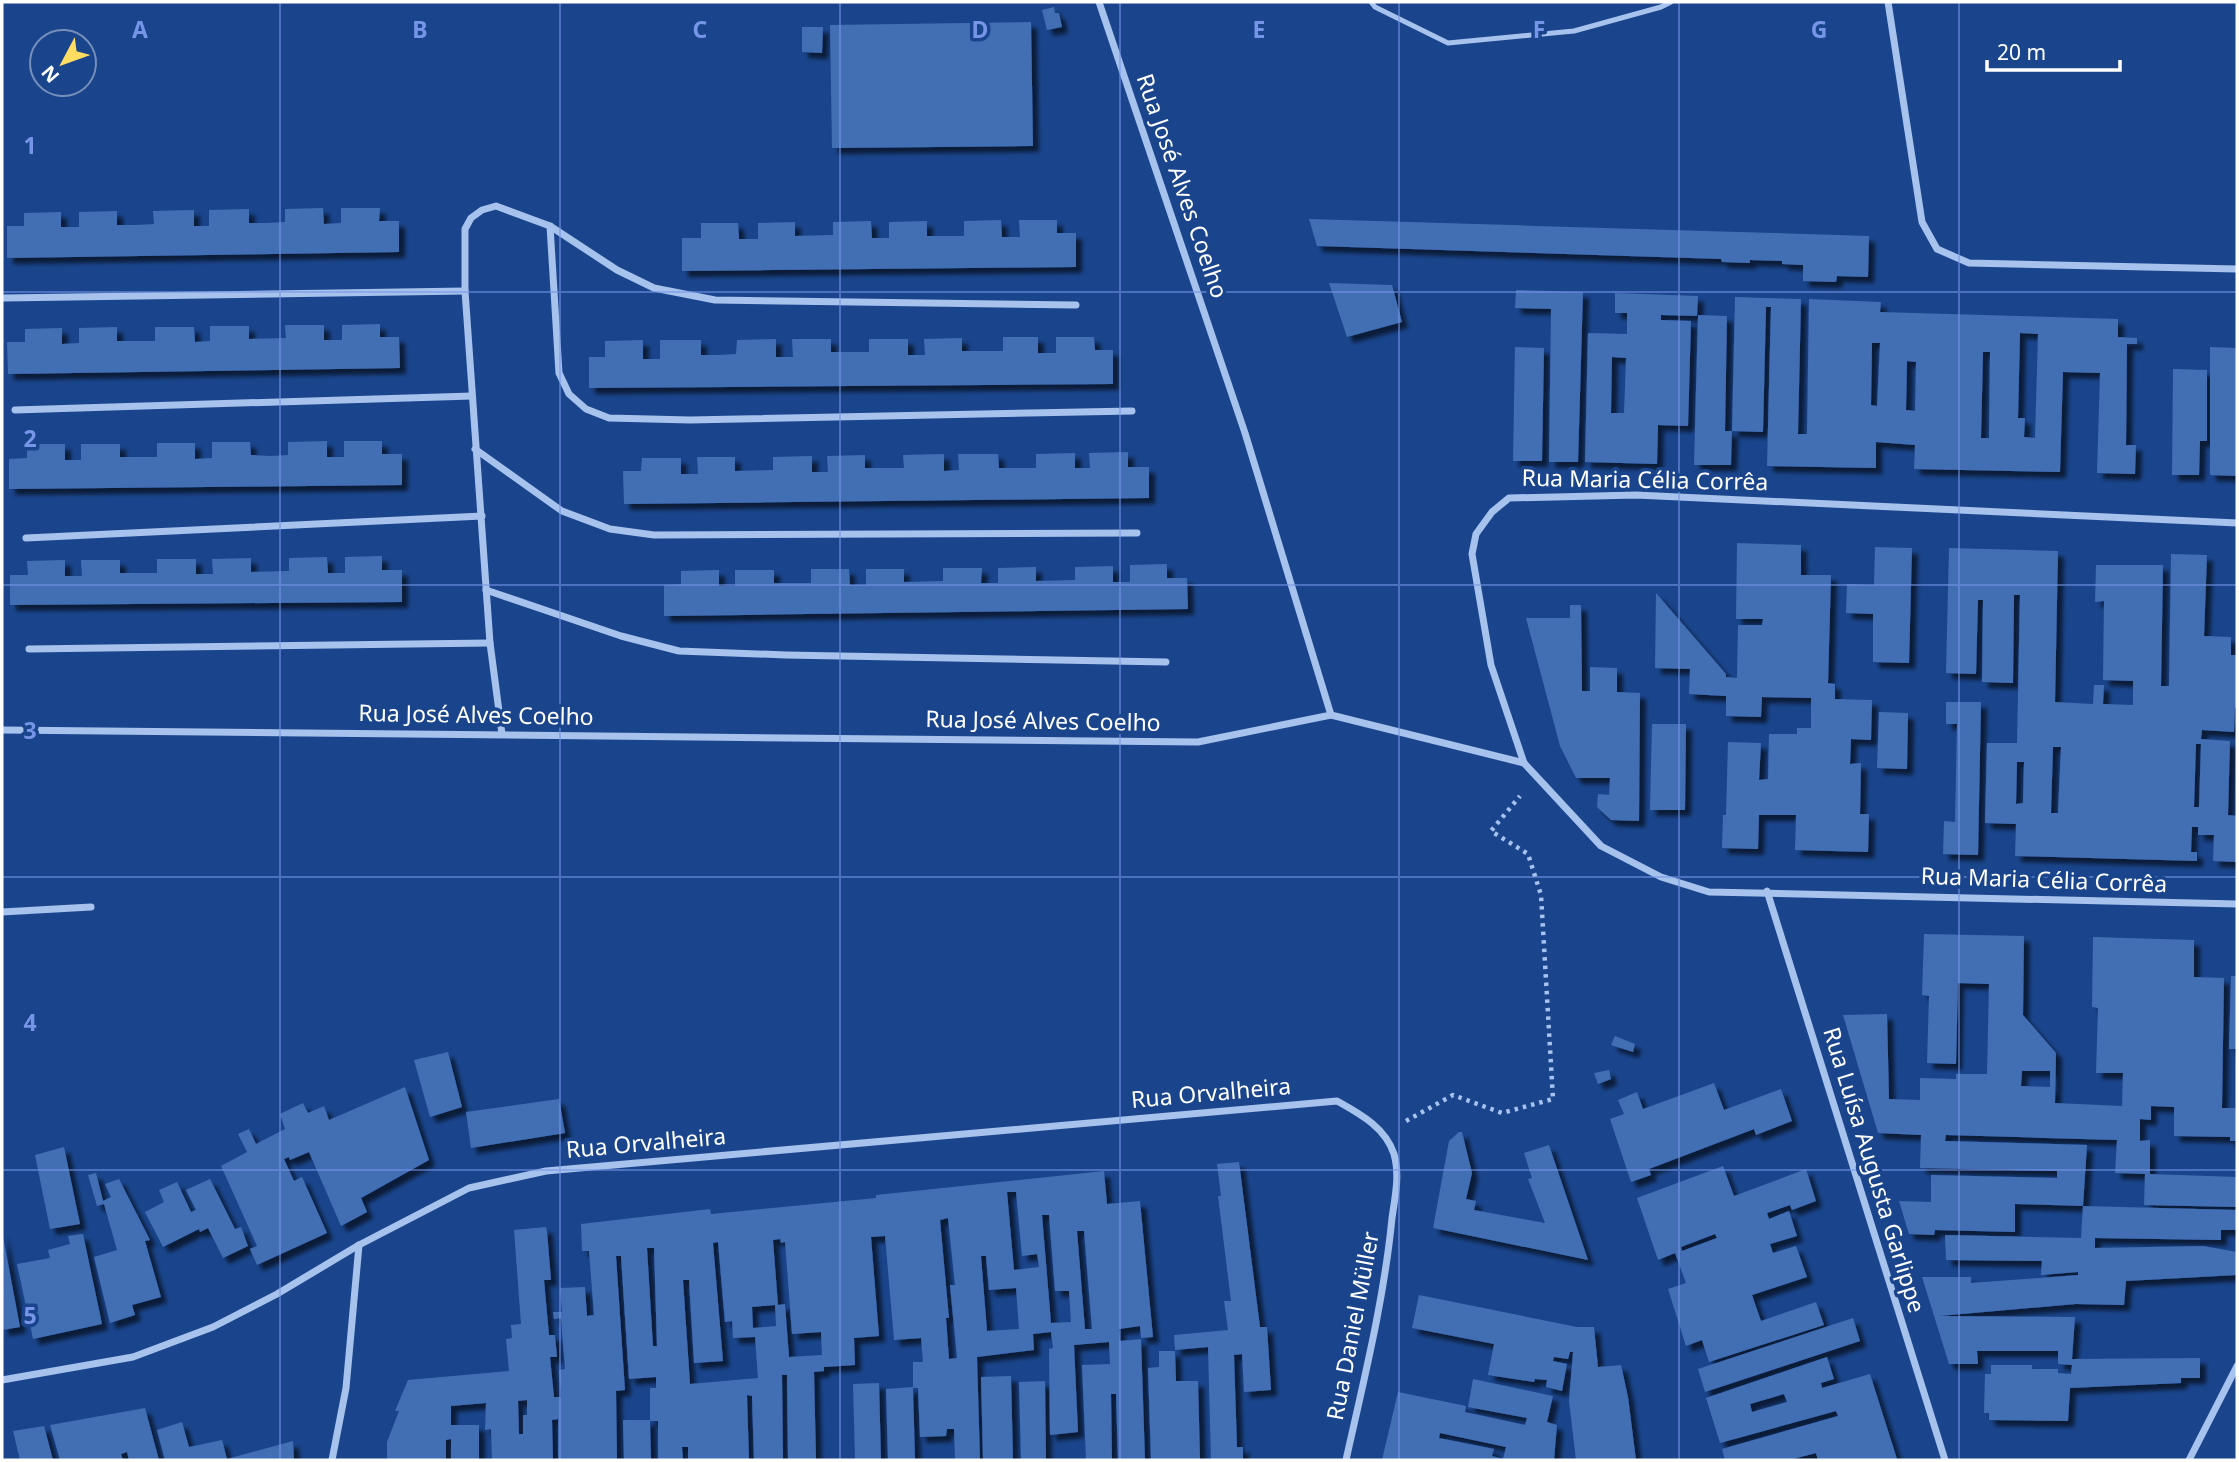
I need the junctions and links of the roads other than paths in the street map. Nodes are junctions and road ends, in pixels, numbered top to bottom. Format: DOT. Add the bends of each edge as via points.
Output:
graph roads {
  1 [pos="1099,2"];
  2 [pos="1371,2"];
  3 [pos="1671,2"];
  4 [pos="1888,2"];
  5 [pos="550,226"];
  6 [pos="2237,270"];
  7 [pos="465,291"];
  8 [pos="4,298"];
  9 [pos="1076,304"];
  10 [pos="472,396"];
  11 [pos="15,410"];
  12 [pos="1132,411"];
  13 [pos="475,449"];
  14 [pos="482,516"];
  15 [pos="2237,523"];
  16 [pos="1138,533"];
  17 [pos="26,538"];
  18 [pos="486,590"];
  19 [pos="490,643"];
  20 [pos="29,649"];
  21 [pos="1166,662"];
  22 [pos="1331,715"];
  23 [pos="2,730"];
  24 [pos="502,734"];
  25 [pos="1524,763"];
  26 [pos="1767,891"];
  27 [pos="2237,904"];
  28 [pos="91,907"];
  29 [pos="2,912"];
  30 [pos="1337,1101"];
  31 [pos="359,1245"];
  32 [pos="2237,1366"];
  33 [pos="2,1380"];
  34 [pos="332,1460"];
  35 [pos="1346,1460"];
  36 [pos="1945,1460"];
  37 [pos="2189,1460"];
  1 -- 22 [label="street, Rua José Alves Coelho" via="1245,433"];
  2 -- 3 [label="lane" via="1448,43 1574,31"];
  4 -- 6 [label="street" via="1922,222 1937,249 1969,263"];
  5 -- 7 [label="street" via="496,206 482,209 465,229"];
  5 -- 9 [label="street" via="654,288 715,300"];
  5 -- 12 [label="street" via="559,373 569,394 586,409 608,418"];
  7 -- 8 [label="street"];
  7 -- 10 [label="street"];
  10 -- 11 [label="street"];
  10 -- 13 [label="street"];
  13 -- 14 [label="street"];
  13 -- 16 [label="street" via="562,511 610,529 654,535"];
  14 -- 17 [label="street"];
  14 -- 18 [label="street"];
  15 -- 25 [label="street, Rua Maria Célia Corrêa" via="1636,495 1509,498 1476,534 1472,554 1491,664"];
  18 -- 19 [label="street"];
  18 -- 21 [label="street" via="680,651"];
  19 -- 20 [label="street"];
  19 -- 24 [label="street"];
  22 -- 24 [label="street, Rua José Alves Coelho" via="1198,742"];
  22 -- 25 [label="street"];
  23 -- 24 [label="street, Rua José Alves Coelho"];
  25 -- 26 [label="street, Rua Maria Célia Corrêa" via="1601,846 1661,877 1709,892"];
  26 -- 27 [label="street, Rua Maria Célia Corrêa"];
  26 -- 36 [label="street, Rua Luísa Augusta Garlippe"];
  28 -- 29 [label="street"];
  30 -- 31 [label="street, Rua Orvalheira" via="546,1171 468,1188"];
  30 -- 35 [label="street, Rua Daniel Müller" via="1384,1134 1398,1171 1386,1278"];
  31 -- 33 [label="street, Rua Orvalheira" via="277,1294 202,1331 133,1357"];
  31 -- 34 [label="street" via="346,1388"];
  32 -- 37 [label="street"];
}
